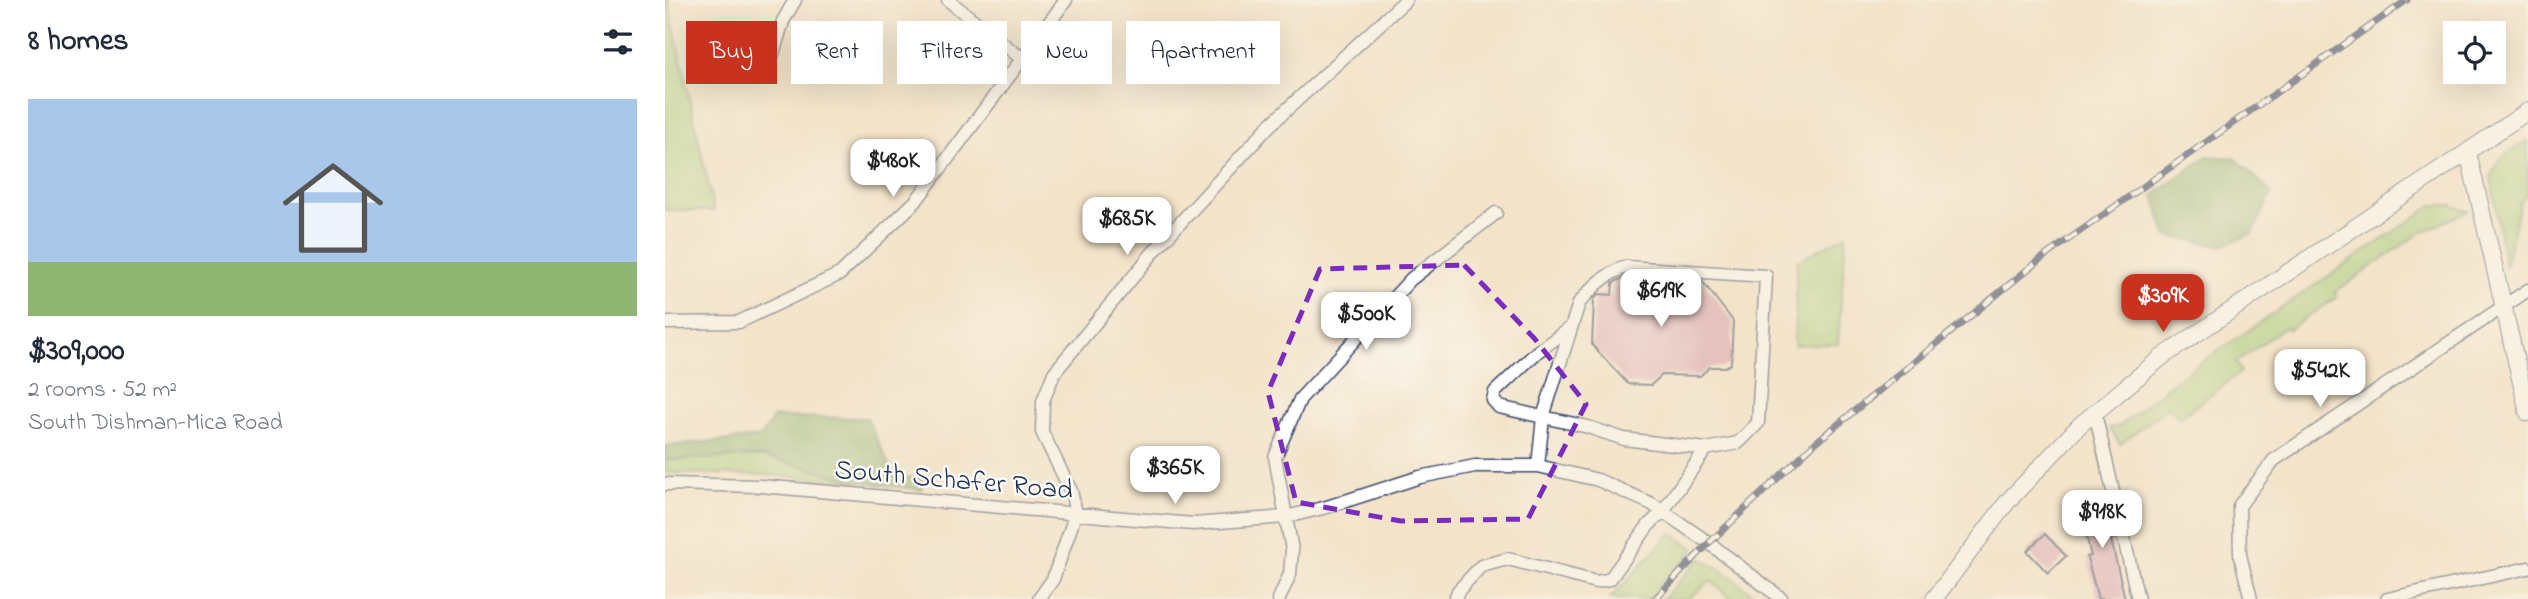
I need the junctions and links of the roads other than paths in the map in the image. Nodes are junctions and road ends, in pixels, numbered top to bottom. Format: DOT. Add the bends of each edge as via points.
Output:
graph roads {
  1 [pos="795,0"];
  2 [pos="948,0"];
  3 [pos="1066,0"];
  4 [pos="1406,0"];
  5 [pos="1050,21"];
  6 [pos="777,41"];
  7 [pos="1021,58"];
  8 [pos="2528,111"];
  9 [pos="2468,152"];
  10 [pos="1496,213"];
  11 [pos="2528,290"];
  12 [pos="2503,306"];
  13 [pos="665,323"];
  14 [pos="1570,328"];
  15 [pos="2095,412"];
  16 [pos="2528,412"];
  17 [pos="1543,417"];
  18 [pos="1706,449"];
  19 [pos="1538,466"];
  20 [pos="665,484"];
  21 [pos="1663,511"];
  22 [pos="1076,513"];
  23 [pos="1286,517"];
  24 [pos="2528,568"];
  25 [pos="2412,596"];
  26 [pos="1039,599"];
  27 [pos="1279,599"];
  28 [pos="1455,599"];
  29 [pos="1782,599"];
  30 [pos="1934,599"];
  31 [pos="2138,599"];
  32 [pos="2251,599"];
  33 [pos="2387,599"];
  1 -- 6 [label="street"];
  2 -- 7 [label="street"];
  3 -- 5 [label="street"];
  4 -- 22 [label="street" via="1262,134 1156,249 1054,373 1043,401 1042,432 1071,491"];
  7 -- 13 [label="street" via="916,201 840,274 739,322"];
  8 -- 9 [label="main road"];
  9 -- 12 [label="main road"];
  9 -- 15 [label="main road" via="2162,357"];
  10 -- 23 [label="street" via="1411,279 1300,399 1275,457"];
  11 -- 12 [label="street"];
  12 -- 16 [label="main road"];
  12 -- 32 [label="street" via="2274,460 2239,506 2240,555"];
  14 -- 17 [label="street"];
  14 -- 17 [label="street" via="1495,392 1493,400 1499,407"];
  14 -- 18 [label="street" via="1588,292 1626,267 1766,276 1758,424 1738,443"];
  15 -- 30 [label="main road" via="2008,501"];
  15 -- 31 [label="street"];
  17 -- 18 [label="street" via="1624,439"];
  17 -- 19 [label="street"];
  18 -- 21 [label="street"];
  19 -- 21 [label="street, South Schafer Road" via="1598,480"];
  19 -- 23 [label="street, South Schafer Road" via="1475,467 1420,477"];
  20 -- 22 [label="street, South Schafer Road" via="761,486"];
  21 -- 28 [label="street" via="1603,582 1508,559 1481,566"];
  21 -- 29 [label="street, South Schafer Road"];
  22 -- 23 [label="street, South Schafer Road" via="1193,524"];
  22 -- 26 [label="street" via="1053,579"];
  23 -- 27 [label="street" via="1292,550 1290,574"];
  24 -- 25 [label="street"];
  25 -- 33 [label="street"];
}
